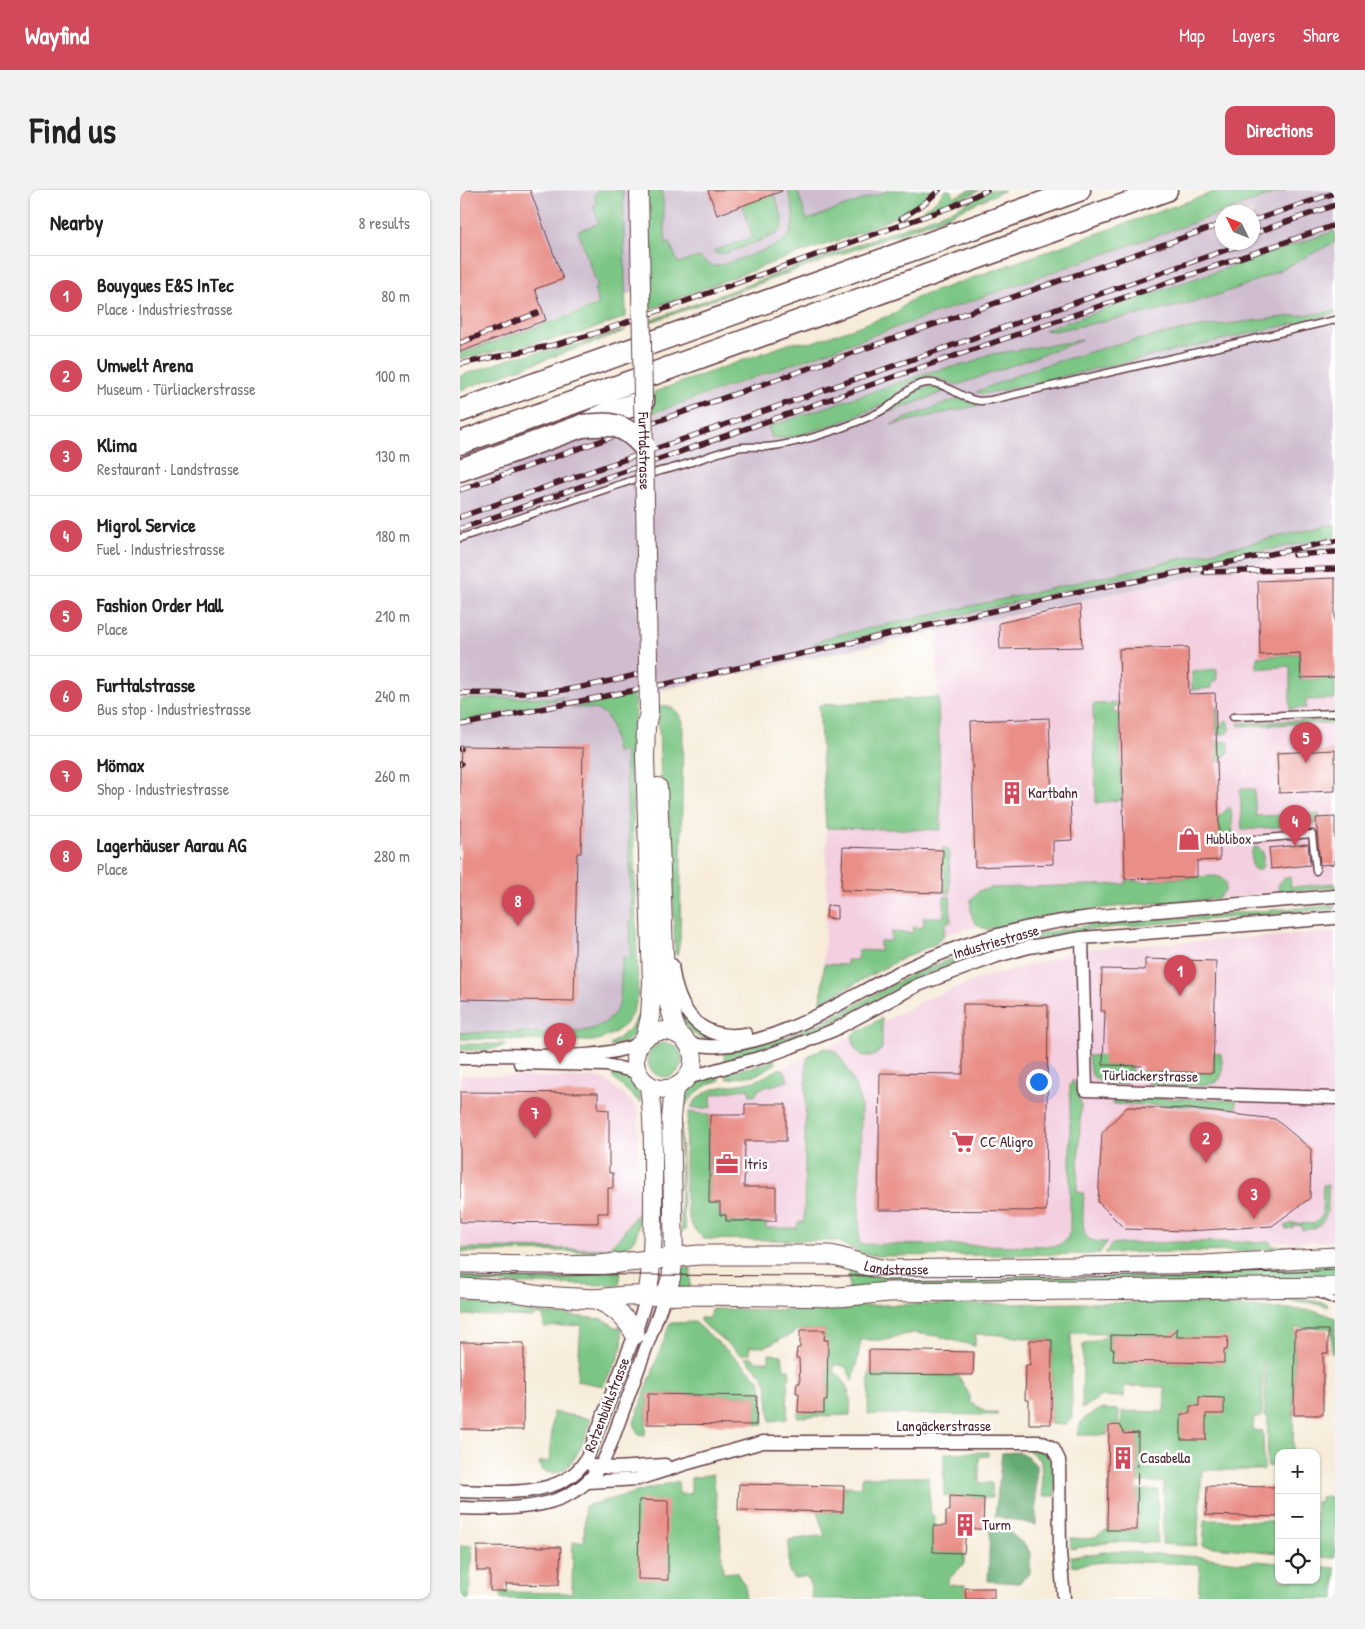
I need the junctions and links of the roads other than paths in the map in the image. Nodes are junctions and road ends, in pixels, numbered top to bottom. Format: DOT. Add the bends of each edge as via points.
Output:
graph roads {
  1 [pos="639,190"];
  2 [pos="1079,190"];
  3 [pos="1166,190"];
  4 [pos="1335,320"];
  5 [pos="643,402"];
  6 [pos="460,411"];
  7 [pos="582,426"];
  8 [pos="460,443"];
  9 [pos="644,446"];
  10 [pos="460,470"];
  11 [pos="460,538"];
  12 [pos="649,712"];
  13 [pos="1335,713"];
  14 [pos="1232,717"];
  15 [pos="1235,840"];
  16 [pos="1316,871"];
  17 [pos="662,887"];
  18 [pos="1335,896"];
  19 [pos="1335,918"];
  20 [pos="1082,938"];
  21 [pos="786,1029"];
  22 [pos="682,1039"];
  23 [pos="642,1041"];
  24 [pos="460,1058"];
  25 [pos="476,1058"];
  26 [pos="637,1072"];
  27 [pos="680,1083"];
  28 [pos="649,1086"];
  29 [pos="1335,1098"];
  30 [pos="674,1257"];
  31 [pos="1335,1257"];
  32 [pos="652,1259"];
  33 [pos="460,1265"];
  34 [pos="1335,1287"];
  35 [pos="460,1288"];
  36 [pos="1306,1288"];
  37 [pos="656,1296"];
  38 [pos="595,1299"];
  39 [pos="1335,1301"];
  40 [pos="635,1334"];
  41 [pos="685,1464"];
  42 [pos="581,1465"];
  43 [pos="600,1467"];
  44 [pos="588,1482"];
  45 [pos="460,1492"];
  46 [pos="460,1508"];
  47 [pos="1064,1599"];
  1 -- 5 [label="main road, Furttalstrasse, bridge"];
  2 -- 6 [label="highway"];
  3 -- 8 [label="highway"];
  4 -- 11 [label="lane" via="991,400 971,399 928,382 905,391 886,409 832,431 768,447 737,448"];
  5 -- 7 [label="highway, bridge"];
  5 -- 9 [label="main road, Furttalstrasse, bridge"];
  7 -- 9 [label="highway, bridge" via="619,426"];
  7 -- 10 [label="highway"];
  9 -- 12 [label="main road, Furttalstrasse, bridge"];
  12 -- 17 [label="main road, Furttalstrasse" via="656,754"];
  12 -- 23 [label="main road, Furttalstrasse" via="644,757 652,983 650,1017"];
  13 -- 14 [label="lane"];
  15 -- 16 [label="lane" via="1312,834"];
  17 -- 21 [label="street, Industriestrasse" via="670,920 674,981 681,1003 692,1018 708,1030 735,1036"];
  17 -- 22 [label="main road, Furttalstrasse" via="668,1001"];
  18 -- 21 [label="street, Industriestrasse" via="1087,917 1009,932 922,962"];
  19 -- 20 [label="street, Industriestrasse"];
  20 -- 27 [label="street, Industriestrasse" via="997,956 918,985 834,1030 791,1048"];
  20 -- 29 [label="street, Türliackerstrasse" via="1086,1090"];
  21 -- 22 [label="street, Industriestrasse" via="757,1040 718,1046"];
  22 -- 23 [label="main road" via="661,1031"];
  22 -- 27 [label="main road" via="692,1052 693,1061 692,1070"];
  23 -- 25 [label="street" via="626,1050 587,1055 486,1055"];
  23 -- 26 [label="main road" via="636,1052"];
  24 -- 25 [label="street"];
  25 -- 26 [label="street" via="484,1062 606,1065"];
  26 -- 28 [label="main road"];
  27 -- 28 [label="main road" via="657,1089"];
  27 -- 30 [label="main road" via="671,1118"];
  28 -- 32 [label="main road" via="654,1131"];
  30 -- 31 [label="main road, Landstrasse" via="829,1255 888,1270 1205,1265"];
  30 -- 32 [label="main road, Landstrasse"];
  30 -- 37 [label="main road" via="670,1278"];
  32 -- 33 [label="main road, Landstrasse" via="557,1266"];
  32 -- 37 [label="main road"];
  34 -- 36 [label="main road, Landstrasse"];
  35 -- 38 [label="main road, Landstrasse"];
  36 -- 37 [label="main road, Landstrasse" via="888,1292 840,1297"];
  36 -- 39 [label="lane"];
  37 -- 38 [label="main road, Landstrasse"];
  37 -- 40 [label="street, Rotzenbühlstrasse"];
  37 -- 43 [label="street, Rotzenbühlstrasse" via="613,1438"];
  38 -- 40 [label="main road" via="615,1309"];
  40 -- 42 [label="street, Rotzenbühlstrasse" via="589,1453"];
  41 -- 43 [label="street, Langäckerstrasse"];
  41 -- 44 [label="street, Langäckerstrasse" via="638,1479"];
  41 -- 47 [label="street, Langäckerstrasse" via="763,1442 1041,1442 1053,1448 1059,1460"];
  42 -- 43 [label="street, Langäckerstrasse"];
  42 -- 44 [label="street"];
  42 -- 45 [label="street, Rotzenbühlstrasse" via="568,1477 536,1490"];
  43 -- 44 [label="street, Rotzenbühlstrasse"];
  44 -- 46 [label="street, Rotzenbühlstrasse" via="568,1495 532,1507"];
}
